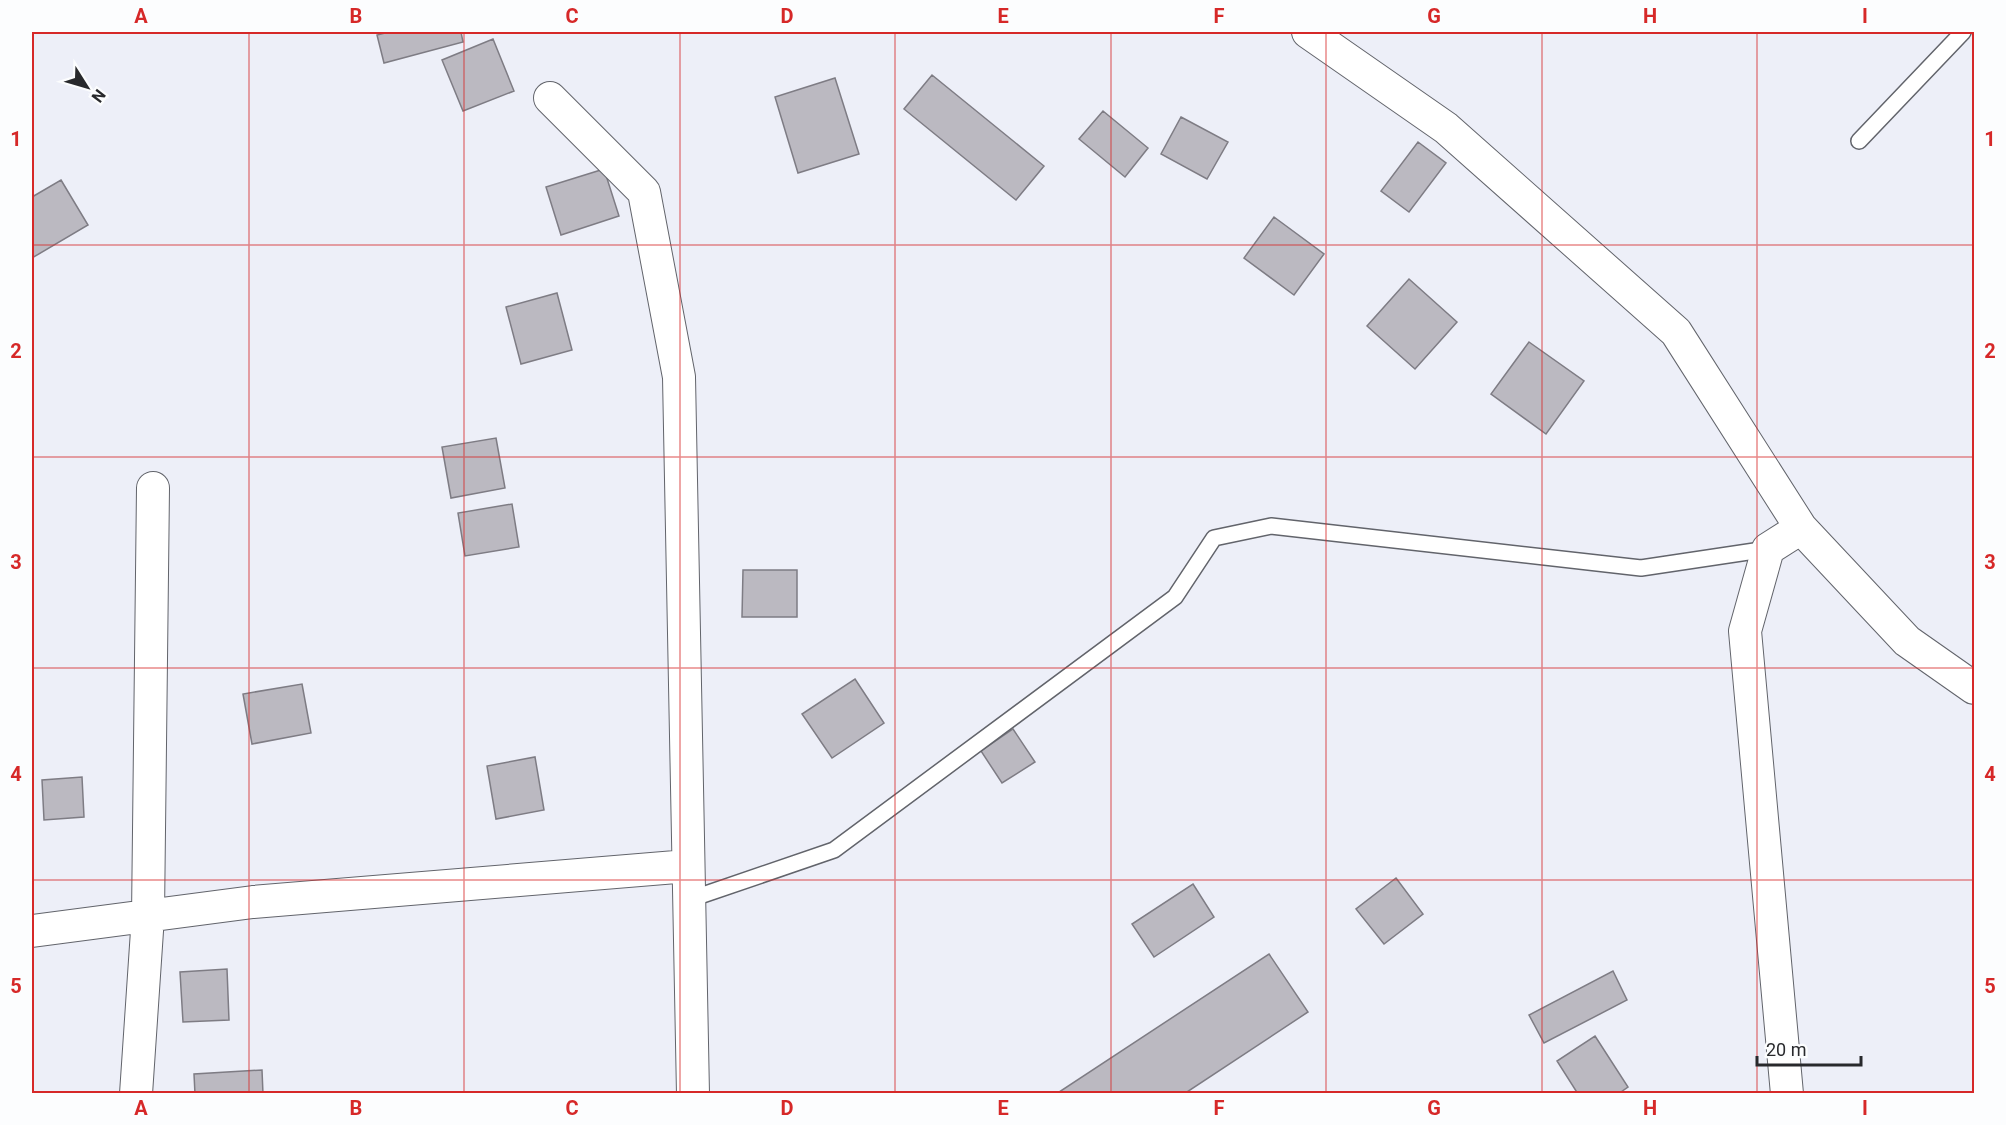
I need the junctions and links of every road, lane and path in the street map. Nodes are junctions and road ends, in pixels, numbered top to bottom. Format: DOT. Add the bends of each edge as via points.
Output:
graph roads {
  1 [pos="1308,32"];
  2 [pos="1963,32"];
  3 [pos="550,98"];
  4 [pos="1859,141"];
  5 [pos="153,488"];
  6 [pos="1801,528"];
  7 [pos="1767,549"];
  8 [pos="1974,688"];
  9 [pos="688,866"];
  10 [pos="688,900"];
  11 [pos="148,916"];
  12 [pos="32,931"];
  13 [pos="136,1094"];
  14 [pos="693,1094"];
  15 [pos="1788,1094"];
  1 -- 6 [label="street" via="1446,128 1676,332"];
  2 -- 4 [label="lane"];
  3 -- 9 [label="street" via="644,192 679,377"];
  5 -- 11 [label="street"];
  6 -- 7 [label="street"];
  6 -- 8 [label="street" via="1907,641"];
  7 -- 10 [label="lane" via="1641,568 1271,526 1214,538 1175,597 834,850"];
  7 -- 15 [label="street" via="1745,631"];
  9 -- 10 [label="street"];
  9 -- 11 [label="street" via="253,902"];
  10 -- 14 [label="street"];
  11 -- 12 [label="street"];
  11 -- 13 [label="street"];
}
